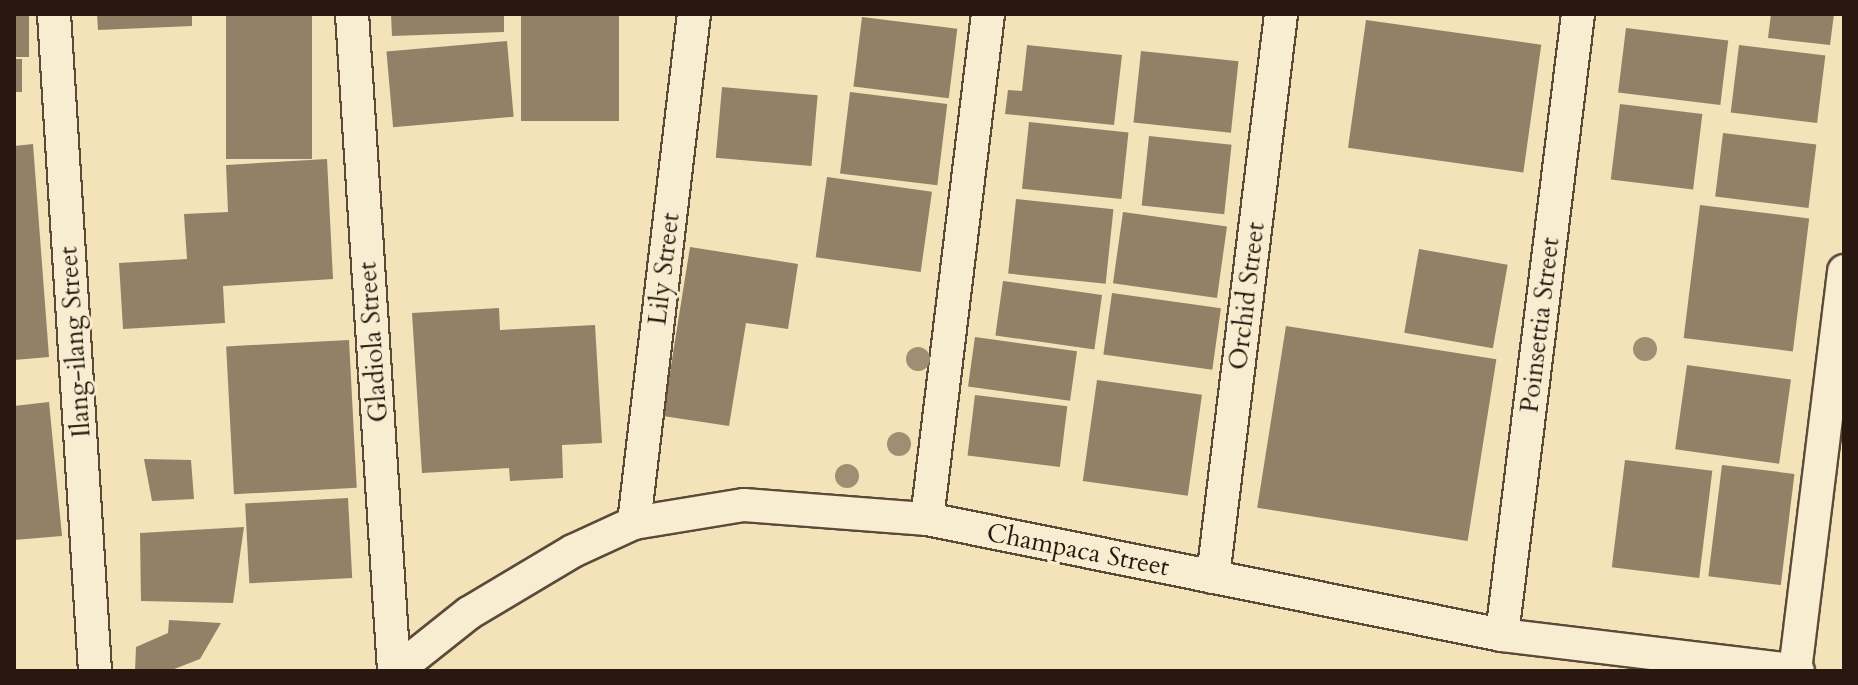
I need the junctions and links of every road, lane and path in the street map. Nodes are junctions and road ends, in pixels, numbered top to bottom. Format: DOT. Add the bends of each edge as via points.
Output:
graph roads {
  1 [pos="54,14"];
  2 [pos="352,14"];
  3 [pos="694,14"];
  4 [pos="988,14"];
  5 [pos="1281,14"];
  6 [pos="1578,14"];
  7 [pos="1844,271"];
  8 [pos="927,519"];
  9 [pos="634,523"];
  10 [pos="1213,577"];
  11 [pos="1502,635"];
  12 [pos="95,671"];
  13 [pos="395,671"];
  14 [pos="1796,671"];
  1 -- 12 [label="street, Ilang-ilang Street"];
  2 -- 13 [label="street, Gladiola Street"];
  3 -- 9 [label="street, Lily Street"];
  4 -- 8 [label="street"];
  5 -- 10 [label="street, Orchid Street"];
  6 -- 11 [label="street, Poinsettia Street"];
  7 -- 14 [label="street"];
  8 -- 9 [label="street, Champaca Street" via="744,505"];
  8 -- 10 [label="street, Champaca Street"];
  9 -- 13 [label="street, Champaca Street" via="573,551 469,613"];
  10 -- 11 [label="street, Champaca Street"];
  11 -- 14 [label="street, Champaca Street"];
}
